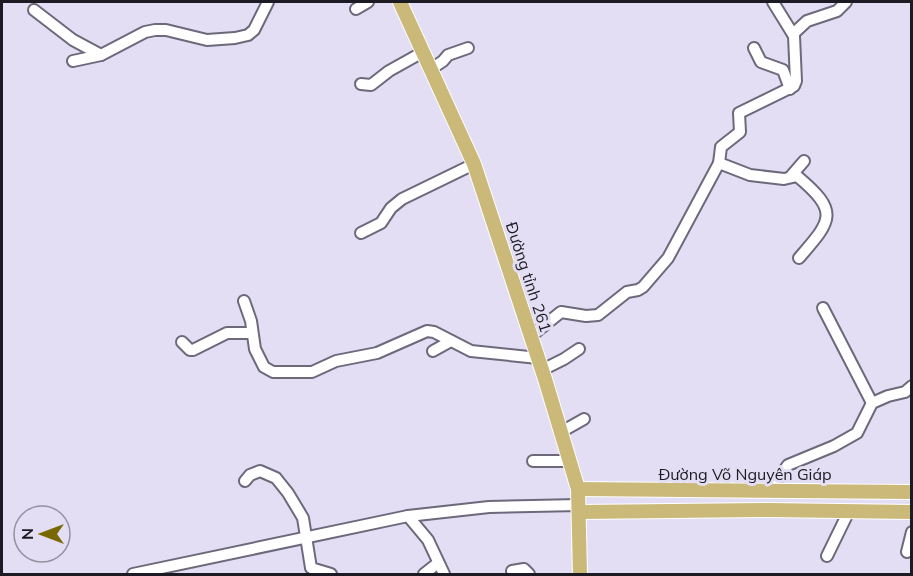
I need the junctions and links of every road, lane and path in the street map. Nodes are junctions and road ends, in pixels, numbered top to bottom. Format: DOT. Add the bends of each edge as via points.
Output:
graph roads {
  1 [pos="268,2"];
  2 [pos="368,2"];
  3 [pos="400,2"];
  4 [pos="773,2"];
  5 [pos="846,2"];
  6 [pos="356,9"];
  7 [pos="34,10"];
  8 [pos="793,34"];
  9 [pos="468,48"];
  10 [pos="754,48"];
  11 [pos="423,52"];
  12 [pos="101,55"];
  13 [pos="74,61"];
  14 [pos="431,69"];
  15 [pos="361,84"];
  16 [pos="790,89"];
  17 [pos="804,161"];
  18 [pos="718,163"];
  19 [pos="474,164"];
  20 [pos="791,177"];
  21 [pos="361,233"];
  22 [pos="799,258"];
  23 [pos="244,301"];
  24 [pos="823,308"];
  25 [pos="252,333"];
  26 [pos="531,336"];
  27 [pos="451,341"];
  28 [pos="182,342"];
  29 [pos="579,349"];
  30 [pos="434,351"];
  31 [pos="540,364"];
  32 [pos="912,386"];
  33 [pos="872,403"];
  34 [pos="584,419"];
  35 [pos="561,432"];
  36 [pos="533,461"];
  37 [pos="569,461"];
  38 [pos="245,481"];
  39 [pos="578,489"];
  40 [pos="770,490"];
  41 [pos="912,492"];
  42 [pos="579,508"];
  43 [pos="849,512"];
  44 [pos="912,512"];
  45 [pos="408,516"];
  46 [pos="912,532"];
  47 [pos="308,538"];
  48 [pos="907,552"];
  49 [pos="827,556"];
  50 [pos="438,563"];
  51 [pos="311,571"];
  52 [pos="512,571"];
  53 [pos="134,574"];
  54 [pos="331,574"];
  55 [pos="424,574"];
  56 [pos="444,574"];
  57 [pos="529,574"];
  58 [pos="580,574"];
  1 -- 12 [label="street" via="248,35 207,40 155,30"];
  2 -- 6 [label="street"];
  3 -- 11 [label="main road, Đường tỉnh 261"];
  4 -- 8 [label="street"];
  5 -- 8 [label="street" via="837,11 807,21"];
  7 -- 12 [label="street" via="73,40"];
  8 -- 16 [label="street" via="796,81"];
  9 -- 14 [label="street"];
  10 -- 16 [label="street" via="761,62 783,70"];
  11 -- 14 [label="main road, Đường tỉnh 261"];
  11 -- 15 [label="street" via="370,85"];
  12 -- 13 [label="street"];
  14 -- 19 [label="main road, Đường tỉnh 261"];
  16 -- 18 [label="street" via="741,111 740,132 721,147"];
  17 -- 20 [label="street"];
  18 -- 20 [label="street" via="750,176"];
  18 -- 26 [label="street" via="668,258 643,287 627,292 598,315 561,312"];
  19 -- 21 [label="street" via="402,199 381,223"];
  19 -- 26 [label="main road, Đường tỉnh 261"];
  20 -- 22 [label="street" via="799,177 824,202 827,214 823,229"];
  23 -- 25 [label="street"];
  24 -- 33 [label="street"];
  25 -- 27 [label="street" via="264,367 273,372 312,372 336,361 376,353 427,331"];
  25 -- 28 [label="street" via="227,333 193,350"];
  26 -- 31 [label="main road, Đường tỉnh 261"];
  27 -- 30 [label="street"];
  27 -- 31 [label="street" via="471,351"];
  29 -- 31 [label="street" via="564,359"];
  31 -- 35 [label="main road, Đường tỉnh 261"];
  32 -- 33 [label="street"];
  33 -- 40 [label="street" via="857,433 788,465"];
  34 -- 35 [label="street"];
  35 -- 37 [label="main road, Đường tỉnh 261"];
  36 -- 37 [label="street"];
  37 -- 39 [label="main road, Đường tỉnh 261"];
  38 -- 47 [label="street" via="260,471 276,478 303,518"];
  39 -- 40 [label="main road, Đường Võ Nguyên Giáp"];
  39 -- 42 [label="main road, Đường tỉnh 261"];
  40 -- 41 [label="main road, Đường Võ Nguyên Giáp"];
  42 -- 43 [label="main road"];
  42 -- 45 [label="street" via="489,507"];
  42 -- 58 [label="main road, Đường tỉnh 261"];
  43 -- 44 [label="main road"];
  43 -- 49 [label="street"];
  45 -- 47 [label="street"];
  45 -- 50 [label="street" via="428,540"];
  46 -- 48 [label="street"];
  47 -- 51 [label="street"];
  47 -- 53 [label="street"];
  50 -- 55 [label="street"];
  50 -- 56 [label="street"];
  51 -- 54 [label="street"];
  52 -- 57 [label="street" via="524,569"];
}
